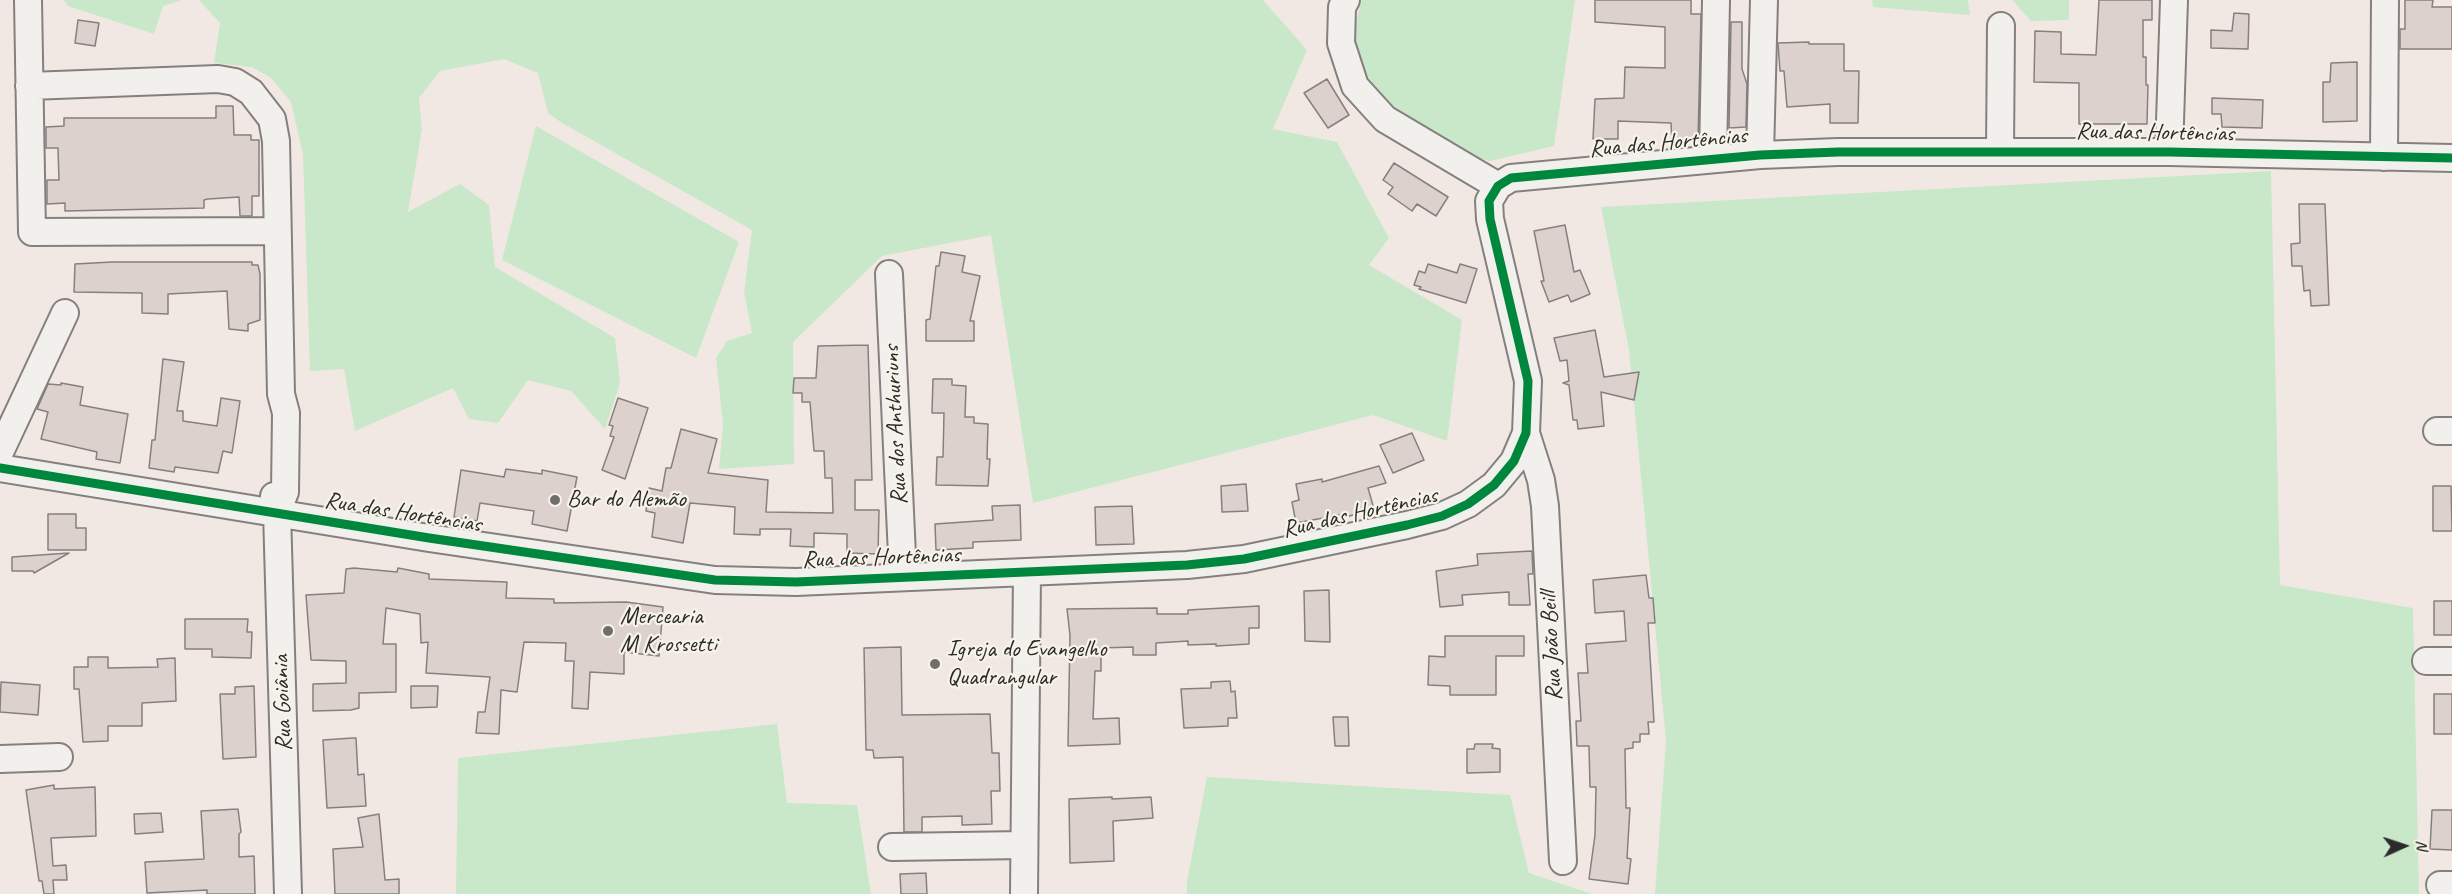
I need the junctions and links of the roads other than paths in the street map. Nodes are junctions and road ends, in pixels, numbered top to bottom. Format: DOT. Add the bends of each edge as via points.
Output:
graph roads {
  1 [pos="28,0"];
  2 [pos="1346,0"];
  3 [pos="1716,0"];
  4 [pos="1764,0"];
  5 [pos="2174,0"];
  6 [pos="2385,0"];
  7 [pos="2001,26"];
  8 [pos="29,86"];
  9 [pos="2000,152"];
  10 [pos="2169,152"];
  11 [pos="1760,154"];
  12 [pos="2384,157"];
  13 [pos="2452,158"];
  14 [pos="1713,159"];
  15 [pos="1497,186"];
  16 [pos="277,231"];
  17 [pos="889,274"];
  18 [pos="65,313"];
  19 [pos="1526,433"];
  20 [pos="0,452"];
  21 [pos="0,468"];
  22 [pos="277,512"];
  23 [pos="1027,572"];
  24 [pos="903,577"];
  25 [pos="2426,661"];
  26 [pos="2452,661"];
  27 [pos="59,758"];
  28 [pos="0,759"];
  29 [pos="1024,845"];
  30 [pos="892,847"];
  31 [pos="1563,861"];
  32 [pos="288,894"];
  33 [pos="1024,894"];
  1 -- 8 [label="street"];
  2 -- 15 [label="street" via="1342,7 1341,43 1355,87 1385,119"];
  3 -- 14 [label="street"];
  4 -- 11 [label="street"];
  5 -- 10 [label="street"];
  6 -- 12 [label="street"];
  7 -- 9 [label="street"];
  8 -- 16 [label="street, Rua Goiânia" via="218,79 235,82 251,92 272,119 276,141"];
  8 -- 16 [label="street" via="32,232"];
  9 -- 10 [label="street, Rua das Hortências"];
  9 -- 11 [label="street, Rua das Hortências"];
  10 -- 12 [label="street, Rua das Hortências"];
  11 -- 14 [label="street, Rua das Hortências"];
  12 -- 13 [label="street, Rua das Hortências"];
  14 -- 15 [label="street, Rua das Hortências" via="1511,178"];
  15 -- 19 [label="street, Rua das Hortências" via="1489,201 1490,219 1528,381"];
  16 -- 22 [label="street, Rua Goiânia" via="281,394 286,413 285,492"];
  17 -- 24 [label="street, Rua dos Anthuriuns"];
  18 -- 20 [label="street"];
  19 -- 23 [label="street, Rua das Hortências" via="1514,461 1494,485 1459,508 1407,525 1244,559"];
  19 -- 31 [label="street, Rua João Beill" via="1545,506"];
  21 -- 22 [label="street, Rua das Hortências"];
  22 -- 24 [label="street, Rua das Hortências" via="681,577 750,582"];
  22 -- 32 [label="street, Rua Goiânia"];
  23 -- 24 [label="street, Rua das Hortências"];
  23 -- 29 [label="street"];
  25 -- 26 [label="street"];
  27 -- 28 [label="street"];
  29 -- 30 [label="street"];
  29 -- 33 [label="street"];
}
